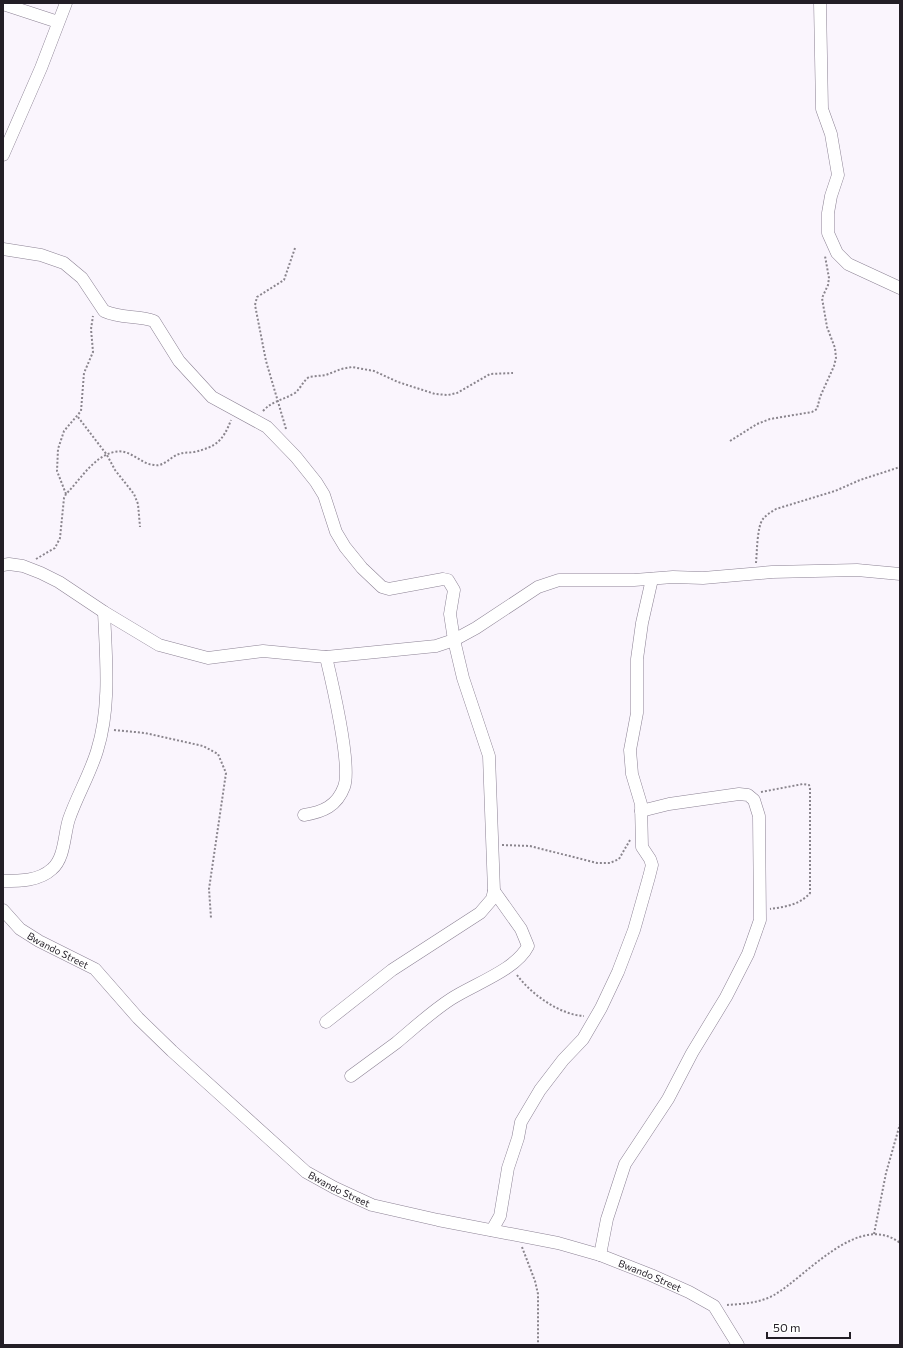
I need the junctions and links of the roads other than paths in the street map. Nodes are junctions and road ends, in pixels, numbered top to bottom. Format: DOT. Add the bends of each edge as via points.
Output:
graph roads {
  1 [pos="66,3"];
  2 [pos="820,3"];
  3 [pos="3,4"];
  4 [pos="58,22"];
  5 [pos="7,133"];
  6 [pos="3,155"];
  7 [pos="3,249"];
  8 [pos="900,288"];
  9 [pos="3,565"];
  10 [pos="900,574"];
  11 [pos="652,579"];
  12 [pos="104,612"];
  13 [pos="454,640"];
  14 [pos="326,657"];
  15 [pos="641,810"];
  16 [pos="304,815"];
  17 [pos="3,881"];
  18 [pos="494,892"];
  19 [pos="3,910"];
  20 [pos="326,1022"];
  21 [pos="351,1076"];
  22 [pos="492,1230"];
  23 [pos="600,1255"];
  24 [pos="738,1345"];
  1 -- 4 [label="street"];
  2 -- 8 [label="street" via="822,109 831,134 838,175 829,207 828,233 837,253 848,264"];
  3 -- 4 [label="street"];
  4 -- 5 [label="street" via="41,68"];
  5 -- 6 [label="street"];
  7 -- 13 [label="street" via="41,255 64,263 82,278 104,311 113,315 154,321 179,361 212,397 267,427 296,457 324,495 336,532 345,547 382,587 389,589 448,580 454,590 450,624"];
  9 -- 12 [label="street" via="23,566 41,572"];
  10 -- 11 [label="street" via="857,570"];
  11 -- 13 [label="street" via="559,580 538,587"];
  11 -- 15 [label="street" via="637,659 637,713 630,750 632,774"];
  12 -- 14 [label="street" via="159,645 192,655 208,658 263,650"];
  12 -- 17 [label="street" via="105,714 97,751 69,819 57,864 40,877"];
  13 -- 14 [label="street" via="436,646"];
  13 -- 18 [label="street" via="463,678 489,756"];
  14 -- 16 [label="street" via="343,748 345,786 337,800 321,813"];
  15 -- 22 [label="street" via="642,847 652,866 634,930 618,972 584,1039 563,1060 540,1090 521,1122 508,1168 500,1216"];
  15 -- 23 [label="street" via="717,797 748,795 757,805 759,816 760,920 748,954 726,997 668,1098 625,1164 606,1219"];
  18 -- 20 [label="street" via="492,899 480,913 392,970"];
  18 -- 21 [label="street" via="521,929 528,946 525,953 512,965 452,998"];
  19 -- 22 [label="street, Bwando Street" via="20,929 95,969 172,1052 306,1172 372,1205"];
  22 -- 23 [label="street, Bwando Street" via="558,1243"];
  23 -- 24 [label="street, Bwando Street" via="689,1292 714,1306"];
}
